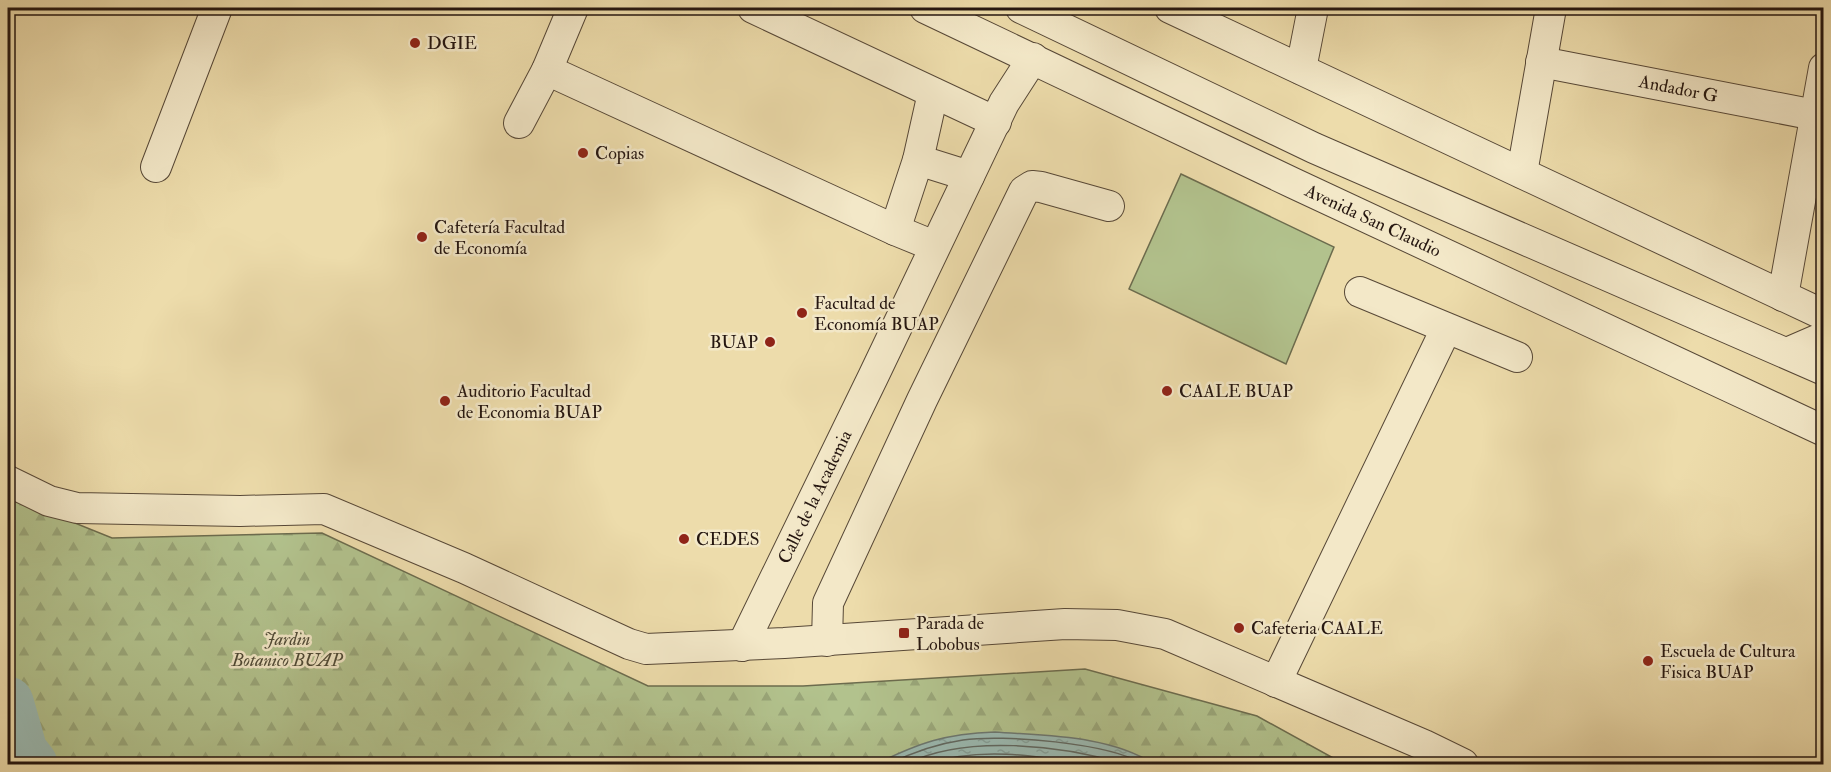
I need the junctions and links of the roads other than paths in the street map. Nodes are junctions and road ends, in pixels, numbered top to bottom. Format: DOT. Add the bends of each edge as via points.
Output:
graph roads {
  1 [pos="217,8"];
  2 [pos="573,8"];
  3 [pos="753,8"];
  4 [pos="925,8"];
  5 [pos="1022,8"];
  6 [pos="1170,8"];
  7 [pos="1313,8"];
  8 [pos="1551,8"];
  9 [pos="1033,58"];
  10 [pos="1541,62"];
  11 [pos="1824,68"];
  12 [pos="1301,69"];
  13 [pos="547,70"];
  14 [pos="933,93"];
  15 [pos="1815,115"];
  16 [pos="996,122"];
  17 [pos="519,123"];
  18 [pos="918,160"];
  19 [pos="156,167"];
  20 [pos="1522,173"];
  21 [pos="969,176"];
  22 [pos="1109,206"];
  23 [pos="895,230"];
  24 [pos="934,246"];
  25 [pos="1360,292"];
  26 [pos="1783,296"];
  27 [pos="1824,315"];
  28 [pos="1446,329"];
  29 [pos="1824,337"];
  30 [pos="1787,353"];
  31 [pos="1517,357"];
  32 [pos="1824,370"];
  33 [pos="1824,431"];
  34 [pos="8,481"];
  35 [pos="827,640"];
  36 [pos="742,646"];
  37 [pos="1276,682"];
  38 [pos="1463,765"];
  1 -- 19 [label="street"];
  2 -- 13 [label="street"];
  3 -- 14 [label="street"];
  4 -- 9 [label="street, Avenida San Claudio"];
  5 -- 30 [label="street" via="1314,148"];
  6 -- 12 [label="street"];
  7 -- 12 [label="street"];
  8 -- 10 [label="street"];
  9 -- 16 [label="street, Calle de la Academia"];
  9 -- 33 [label="street, Avenida San Claudio"];
  10 -- 15 [label="street, Andador G"];
  10 -- 20 [label="street"];
  11 -- 15 [label="street"];
  12 -- 20 [label="street"];
  13 -- 17 [label="street"];
  13 -- 23 [label="street"];
  14 -- 16 [label="street"];
  14 -- 18 [label="street"];
  15 -- 26 [label="street"];
  16 -- 21 [label="street, Calle de la Academia"];
  18 -- 21 [label="street"];
  18 -- 23 [label="street"];
  20 -- 26 [label="street"];
  21 -- 24 [label="street, Calle de la Academia"];
  22 -- 35 [label="street" via="1041,187 1032,186 1024,191 828,603"];
  23 -- 24 [label="street"];
  24 -- 36 [label="street, Calle de la Academia"];
  25 -- 28 [label="street"];
  26 -- 27 [label="street"];
  28 -- 31 [label="street"];
  28 -- 37 [label="street"];
  29 -- 30 [label="street"];
  30 -- 32 [label="street"];
  34 -- 36 [label="street" via="49,501 77,508 324,509 629,644 665,650"];
  35 -- 36 [label="street"];
  35 -- 37 [label="street" via="1065,624 1118,625 1165,634"];
  37 -- 38 [label="street"];
}
